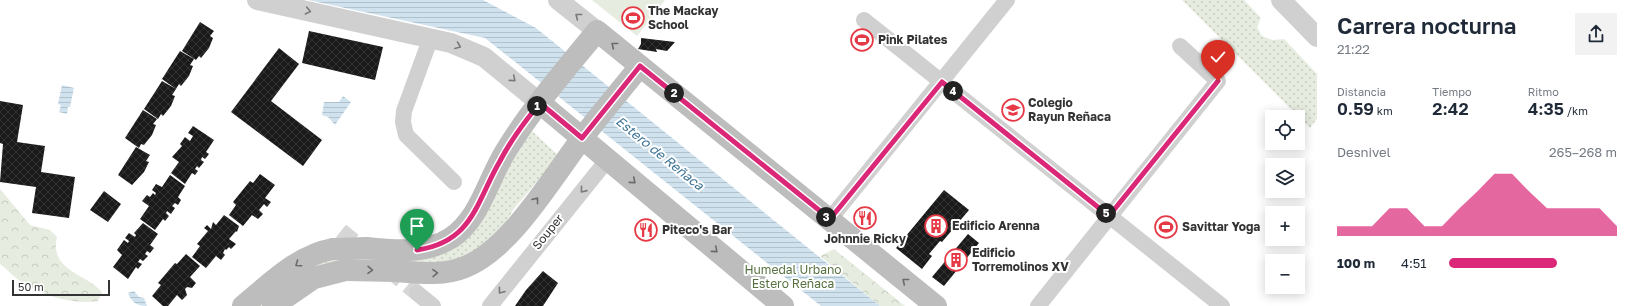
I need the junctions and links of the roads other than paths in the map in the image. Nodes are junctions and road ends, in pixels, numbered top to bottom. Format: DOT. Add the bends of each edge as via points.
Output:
graph roads {
  1 [pos="257,0"];
  2 [pos="558,0"];
  3 [pos="1007,0"];
  4 [pos="1281,0"];
  5 [pos="864,20"];
  6 [pos="597,31"];
  7 [pos="431,37"];
  8 [pos="1317,37"];
  9 [pos="1180,46"];
  10 [pos="640,66"];
  11 [pos="942,82"];
  12 [pos="544,98"];
  13 [pos="586,133"];
  14 [pos="608,160"];
  15 [pos="454,182"];
  16 [pos="1109,216"];
  17 [pos="830,219"];
  18 [pos="417,293"];
  19 [pos="773,303"];
  20 [pos="243,306"];
  21 [pos="273,306"];
  22 [pos="434,306"];
  23 [pos="490,306"];
  24 [pos="936,306"];
  25 [pos="1038,306"];
  26 [pos="1222,306"];
  1 -- 7 [label="street, one-way"];
  6 -- 2 [label="street, one-way"];
  3 -- 11 [label="street"];
  4 -- 8 [label="street"];
  5 -- 11 [label="street"];
  10 -- 6 [label="main road, one-way"];
  6 -- 12 [label="main road"];
  7 -- 12 [label="street, one-way" via="484,57"];
  7 -- 15 [label="street" via="404,111 403,122 406,135"];
  9 -- 16 [label="street" via="1218,81"];
  10 -- 13 [label="main road"];
  10 -- 17 [label="main road"];
  11 -- 16 [label="street"];
  11 -- 17 [label="street"];
  12 -- 13 [label="main road"];
  12 -- 20 [label="main road, one-way, bridge" via="493,172 474,214 461,230 443,243 425,249 334,249 318,253 303,260"];
  13 -- 14 [label="main road"];
  21 -- 13 [label="main road, one-way, bridge" via="314,278 345,270 434,274 465,267 488,254 512,230"];
  14 -- 19 [label="main road, one-way"];
  14 -- 23 [label="street, Souper, one-way"];
  16 -- 25 [label="street"];
  16 -- 26 [label="street"];
  24 -- 17 [label="main road, one-way"];
  18 -- 22 [label="street"];
}
